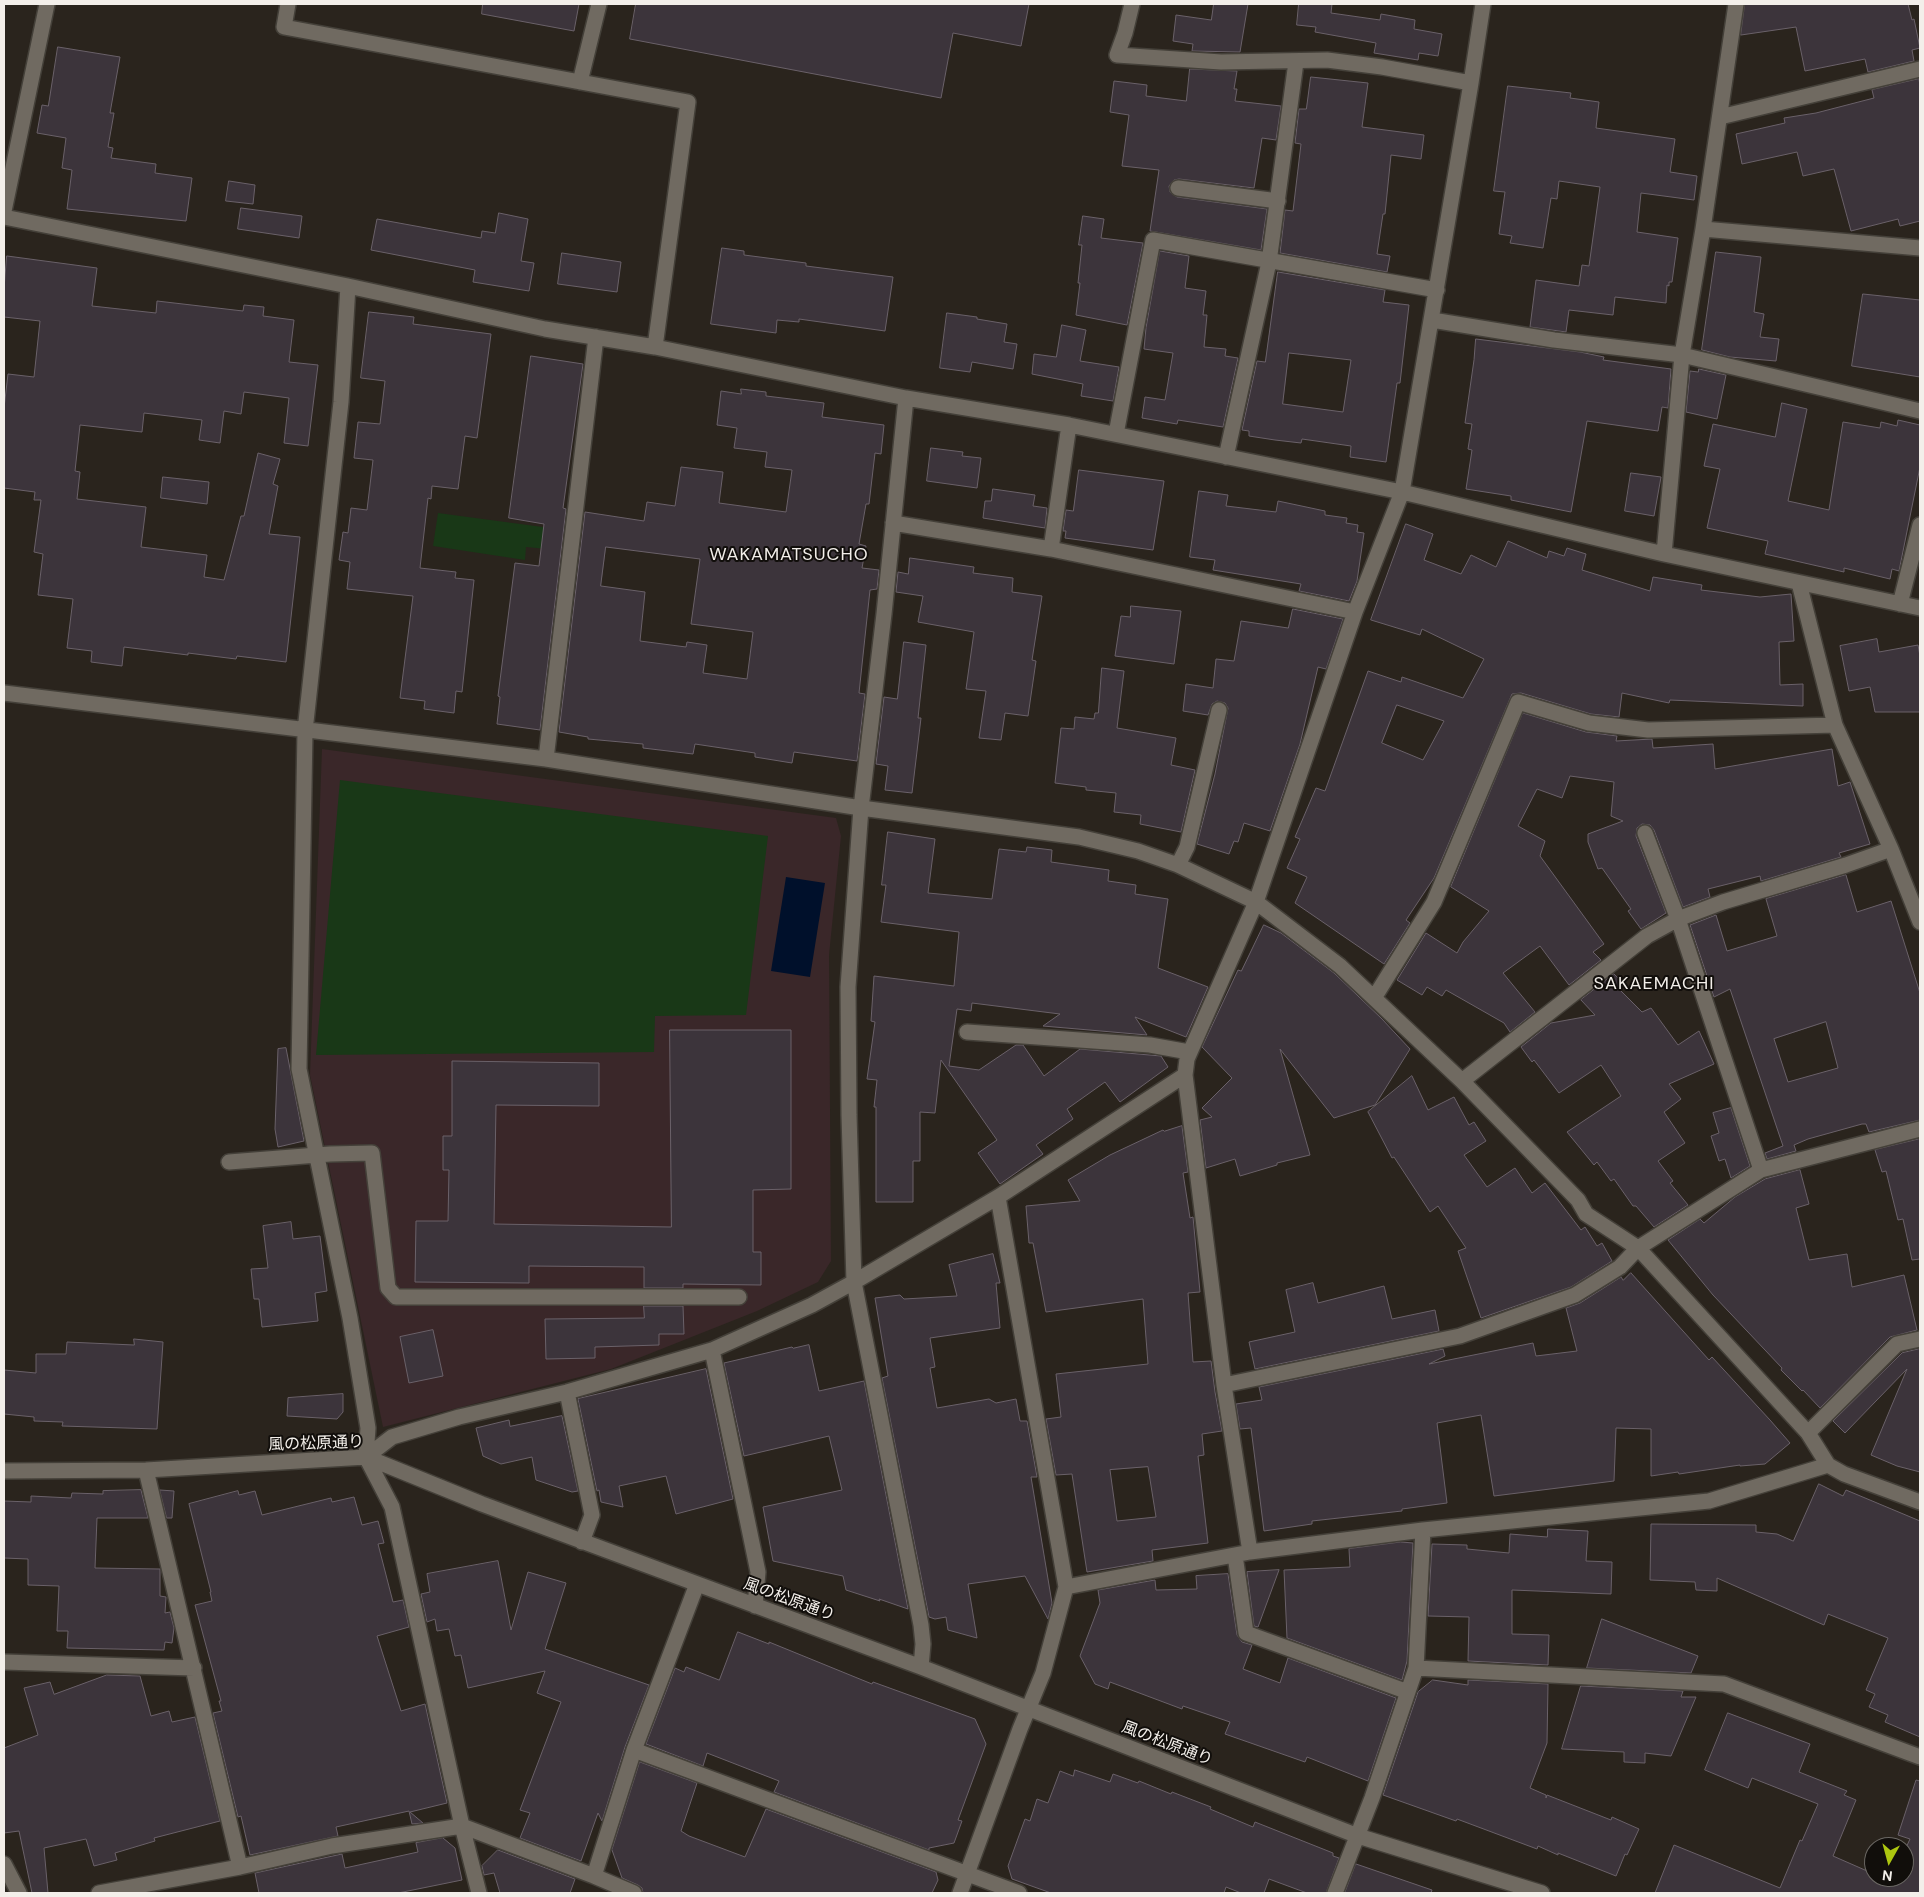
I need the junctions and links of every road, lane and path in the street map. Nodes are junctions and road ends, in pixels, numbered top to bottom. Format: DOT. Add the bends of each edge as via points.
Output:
graph roads {
  1 [pos="48,4"];
  2 [pos="288,4"];
  3 [pos="599,4"];
  4 [pos="1132,4"];
  5 [pos="1483,4"];
  6 [pos="1736,4"];
  7 [pos="1296,62"];
  8 [pos="1920,69"];
  9 [pos="580,82"];
  10 [pos="1471,83"];
  11 [pos="1720,117"];
  12 [pos="1178,188"];
  13 [pos="1278,201"];
  14 [pos="4,211"];
  15 [pos="4,217"];
  16 [pos="1703,229"];
  17 [pos="1920,248"];
  18 [pos="1269,262"];
  19 [pos="348,286"];
  20 [pos="1437,290"];
  21 [pos="1432,320"];
  22 [pos="596,337"];
  23 [pos="654,347"];
  24 [pos="1682,355"];
  25 [pos="906,398"];
  26 [pos="1920,411"];
  27 [pos="1069,425"];
  28 [pos="1116,434"];
  29 [pos="1226,457"];
  30 [pos="1402,492"];
  31 [pos="893,523"];
  32 [pos="1920,525"];
  33 [pos="1051,549"];
  34 [pos="1664,554"];
  35 [pos="1799,583"];
  36 [pos="1900,604"];
  37 [pos="1920,608"];
  38 [pos="1355,612"];
  39 [pos="4,693"];
  40 [pos="1219,710"];
  41 [pos="1835,725"];
  42 [pos="305,731"];
  43 [pos="546,759"];
  44 [pos="861,808"];
  45 [pos="1645,833"];
  46 [pos="1891,849"];
  47 [pos="1178,865"];
  48 [pos="1256,902"];
  49 [pos="1678,919"];
  50 [pos="1920,922"];
  51 [pos="1374,998"];
  52 [pos="968,1032"];
  53 [pos="1190,1052"];
  54 [pos="1185,1075"];
  55 [pos="1462,1081"];
  56 [pos="1920,1129"];
  57 [pos="317,1156"];
  58 [pos="229,1162"];
  59 [pos="1761,1170"];
  60 [pos="998,1197"];
  61 [pos="1638,1248"];
  62 [pos="854,1282"];
  63 [pos="739,1297"];
  64 [pos="1920,1340"];
  65 [pos="712,1350"];
  66 [pos="1224,1385"];
  67 [pos="567,1392"];
  68 [pos="1808,1433"];
  69 [pos="366,1457"];
  70 [pos="1828,1465"];
  71 [pos="146,1470"];
  72 [pos="4,1471"];
  73 [pos="1920,1502"];
  74 [pos="1423,1530"];
  75 [pos="582,1542"];
  76 [pos="1250,1552"];
  77 [pos="1235,1555"];
  78 [pos="697,1584"];
  79 [pos="1066,1587"];
  80 [pos="755,1606"];
  81 [pos="4,1662"];
  82 [pos="921,1667"];
  83 [pos="194,1668"];
  84 [pos="1416,1668"];
  85 [pos="1408,1692"];
  86 [pos="1027,1709"];
  87 [pos="634,1750"];
  88 [pos="1920,1757"];
  89 [pos="462,1826"];
  90 [pos="1358,1836"];
  91 [pos="4,1864"];
  92 [pos="240,1867"];
  93 [pos="968,1873"];
  94 [pos="594,1876"];
  95 [pos="19,1893"];
  96 [pos="99,1893"];
  97 [pos="478,1893"];
  98 [pos="634,1893"];
  99 [pos="960,1893"];
  100 [pos="1019,1893"];
  101 [pos="1335,1893"];
  102 [pos="1542,1893"];
  1 -- 14 [label="street"];
  2 -- 9 [label="street" via="284,27"];
  3 -- 9 [label="street"];
  4 -- 7 [label="street" via="1117,55 1221,62"];
  5 -- 10 [label="street"];
  6 -- 11 [label="street"];
  7 -- 10 [label="street" via="1327,60"];
  7 -- 13 [label="street"];
  8 -- 11 [label="street"];
  9 -- 23 [label="street" via="688,102"];
  10 -- 20 [label="street"];
  11 -- 16 [label="street"];
  12 -- 13 [label="street"];
  13 -- 18 [label="street"];
  15 -- 19 [label="street"];
  16 -- 17 [label="street"];
  16 -- 24 [label="street"];
  18 -- 20 [label="street"];
  18 -- 28 [label="street" via="1154,240"];
  18 -- 29 [label="street"];
  19 -- 22 [label="street"];
  19 -- 42 [label="street" via="341,402"];
  20 -- 21 [label="street"];
  21 -- 24 [label="street" via="1554,340"];
  21 -- 30 [label="street"];
  22 -- 23 [label="street"];
  22 -- 43 [label="street"];
  23 -- 25 [label="street"];
  24 -- 26 [label="street"];
  24 -- 34 [label="street"];
  25 -- 27 [label="street"];
  25 -- 31 [label="street"];
  27 -- 28 [label="street"];
  27 -- 33 [label="street"];
  28 -- 29 [label="street"];
  29 -- 30 [label="street"];
  30 -- 34 [label="street"];
  30 -- 38 [label="street"];
  31 -- 33 [label="street"];
  31 -- 44 [label="street"];
  32 -- 36 [label="street"];
  33 -- 38 [label="street"];
  34 -- 35 [label="street"];
  35 -- 36 [label="street"];
  35 -- 41 [label="street"];
  36 -- 37 [label="street"];
  38 -- 48 [label="street"];
  39 -- 42 [label="street"];
  40 -- 47 [label="street" via="1187,847"];
  41 -- 46 [label="street"];
  41 -- 51 [label="street" via="1648,730 1589,723 1518,702 1434,902"];
  42 -- 43 [label="street"];
  42 -- 57 [label="street" via="299,1068"];
  43 -- 44 [label="street"];
  44 -- 47 [label="street" via="1079,837"];
  44 -- 62 [label="street" via="848,987"];
  45 -- 49 [label="street"];
  46 -- 49 [label="street"];
  46 -- 50 [label="street"];
  47 -- 48 [label="street"];
  48 -- 51 [label="street" via="1340,966"];
  48 -- 53 [label="street"];
  49 -- 55 [label="street" via="1647,936"];
  49 -- 59 [label="street"];
  51 -- 55 [label="street"];
  52 -- 53 [label="street" via="1150,1045"];
  53 -- 54 [label="street"];
  54 -- 60 [label="street"];
  54 -- 66 [label="street"];
  55 -- 61 [label="street" via="1578,1200 1586,1214"];
  56 -- 59 [label="street"];
  57 -- 58 [label="street"];
  57 -- 63 [label="street" via="372,1153 388,1288 396,1297"];
  57 -- 69 [label="street" via="352,1327 368,1428"];
  59 -- 61 [label="street"];
  60 -- 62 [label="street"];
  60 -- 79 [label="street"];
  61 -- 66 [label="street" via="1620,1267 1575,1295 1460,1336"];
  61 -- 68 [label="street"];
  62 -- 65 [label="street" via="812,1305"];
  62 -- 82 [label="street" via="922,1625"];
  64 -- 68 [label="street" via="1897,1344"];
  65 -- 67 [label="street"];
  65 -- 80 [label="street" via="758,1572"];
  66 -- 76 [label="street"];
  67 -- 69 [label="street" via="459,1417 392,1437"];
  67 -- 75 [label="street" via="592,1515"];
  68 -- 70 [label="street"];
  69 -- 71 [label="street, 風の松原通り"];
  69 -- 75 [label="street, 風の松原通り"];
  69 -- 89 [label="street" via="392,1507"];
  70 -- 73 [label="street"];
  70 -- 74 [label="street" via="1709,1501"];
  71 -- 72 [label="street, 風の松原通り"];
  71 -- 83 [label="street"];
  74 -- 76 [label="street"];
  74 -- 84 [label="street"];
  75 -- 78 [label="street, 風の松原通り"];
  76 -- 77 [label="street"];
  77 -- 79 [label="street"];
  77 -- 85 [label="street" via="1246,1633"];
  78 -- 80 [label="street, 風の松原通り"];
  78 -- 87 [label="street"];
  79 -- 86 [label="street" via="1043,1673"];
  80 -- 82 [label="street, 風の松原通り"];
  81 -- 83 [label="street"];
  82 -- 86 [label="street, 風の松原通り"];
  83 -- 92 [label="street"];
  84 -- 85 [label="street"];
  84 -- 88 [label="street" via="1724,1684"];
  85 -- 90 [label="street"];
  86 -- 90 [label="street, 風の松原通り"];
  86 -- 93 [label="street"];
  87 -- 93 [label="street"];
  87 -- 94 [label="street"];
  89 -- 92 [label="street" via="332,1846"];
  89 -- 94 [label="street"];
  89 -- 97 [label="street"];
  90 -- 101 [label="street"];
  90 -- 102 [label="street, 風の松原通り"];
  91 -- 95 [label="street"];
  92 -- 96 [label="street"];
  93 -- 99 [label="street"];
  93 -- 100 [label="street"];
  94 -- 98 [label="street"];
}
